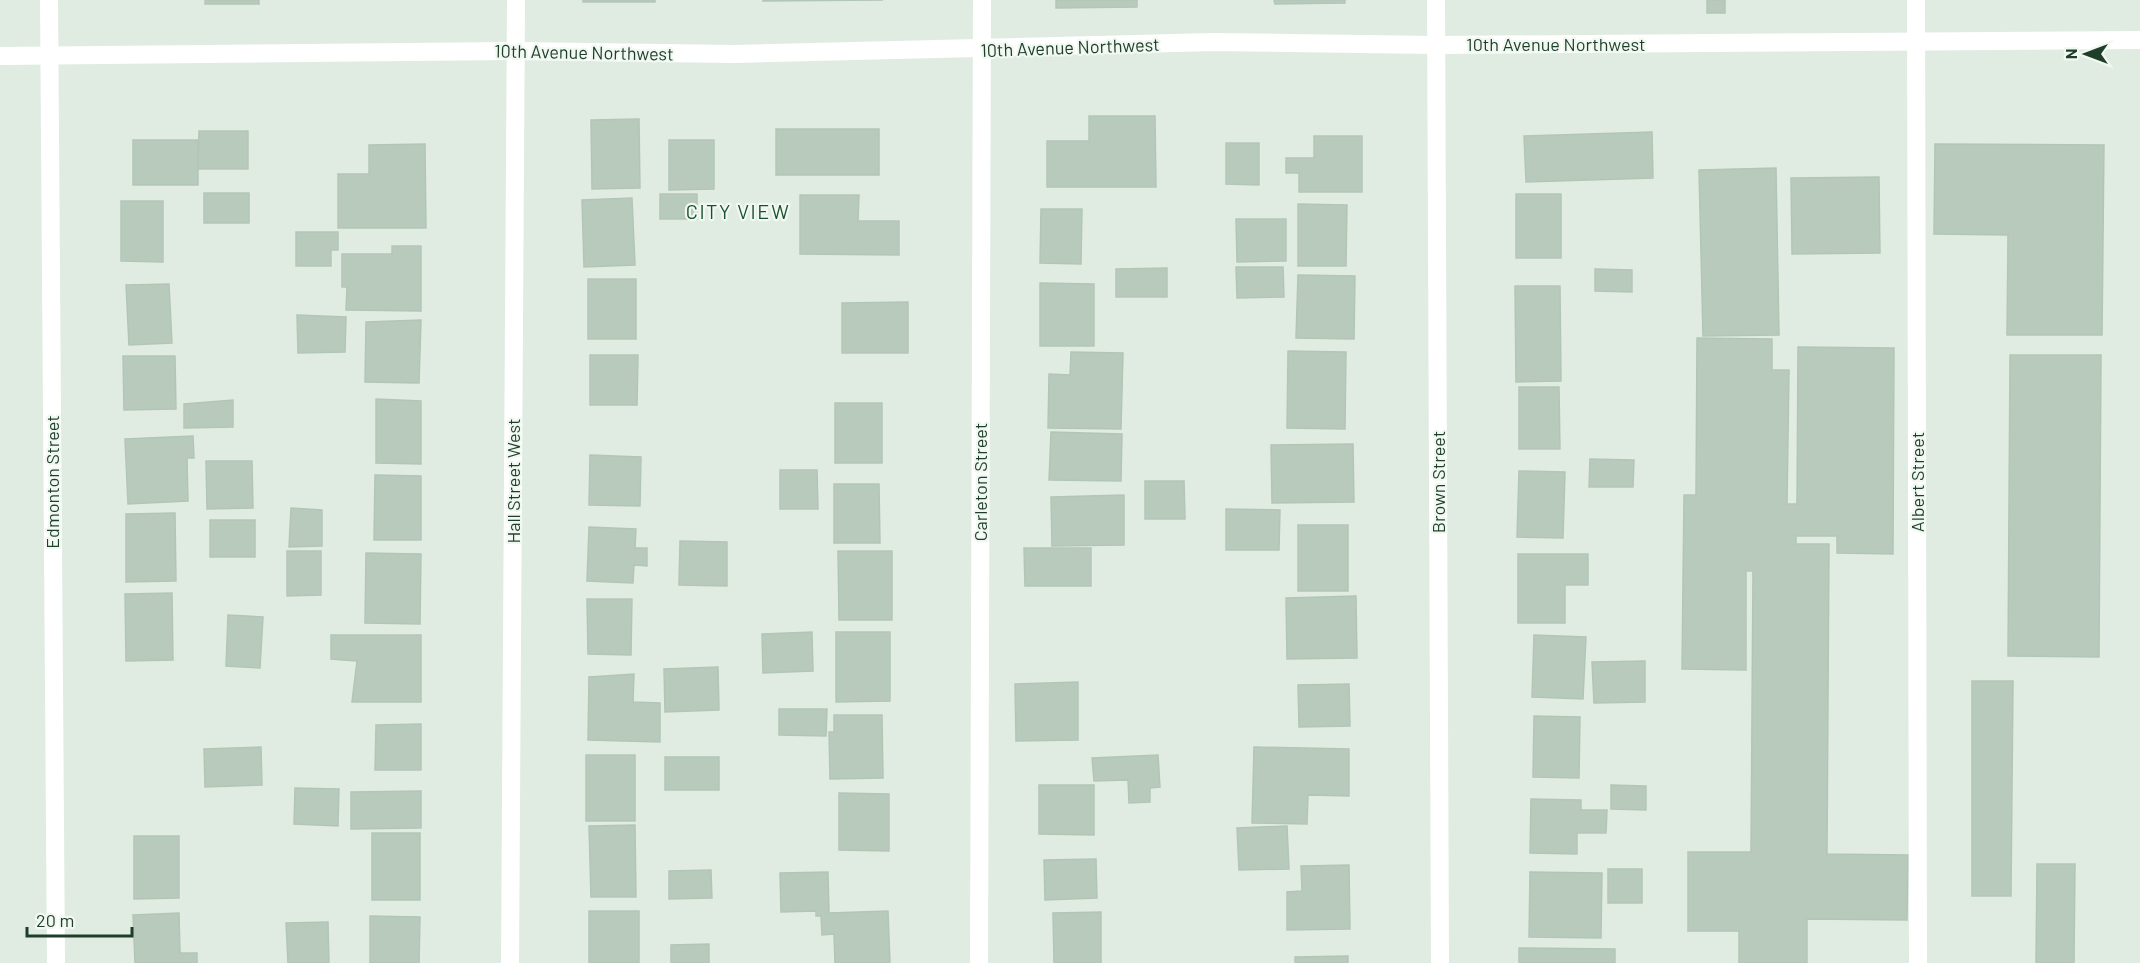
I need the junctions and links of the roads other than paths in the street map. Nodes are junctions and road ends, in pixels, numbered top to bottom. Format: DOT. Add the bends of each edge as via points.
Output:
graph roads {
  1 [pos="49,0"];
  2 [pos="516,0"];
  3 [pos="982,0"];
  4 [pos="1436,0"];
  5 [pos="1916,0"];
  6 [pos="2140,40"];
  7 [pos="1916,42"];
  8 [pos="1436,45"];
  9 [pos="982,49"];
  10 [pos="516,51"];
  11 [pos="0,56"];
  12 [pos="49,56"];
  13 [pos="56,963"];
  14 [pos="510,963"];
  15 [pos="979,963"];
  16 [pos="1440,963"];
  17 [pos="1918,963"];
  1 -- 12 [label="street, Edmonton Street"];
  2 -- 10 [label="street, Hall Street West"];
  3 -- 9 [label="street, Carleton Street"];
  4 -- 8 [label="street, Brown Street"];
  5 -- 7 [label="street, Albert Street"];
  6 -- 7 [label="street, 10th Avenue Northwest"];
  7 -- 8 [label="street, 10th Avenue Northwest"];
  7 -- 17 [label="street, Albert Street"];
  8 -- 9 [label="street, 10th Avenue Northwest" via="1214,42"];
  8 -- 16 [label="street, Brown Street"];
  9 -- 10 [label="street, 10th Avenue Northwest" via="735,54"];
  9 -- 15 [label="street, Carleton Street"];
  10 -- 12 [label="street, 10th Avenue Northwest"];
  10 -- 14 [label="street, Hall Street West"];
  11 -- 12 [label="street, 10th Avenue Northwest"];
  12 -- 13 [label="street, Edmonton Street"];
}
